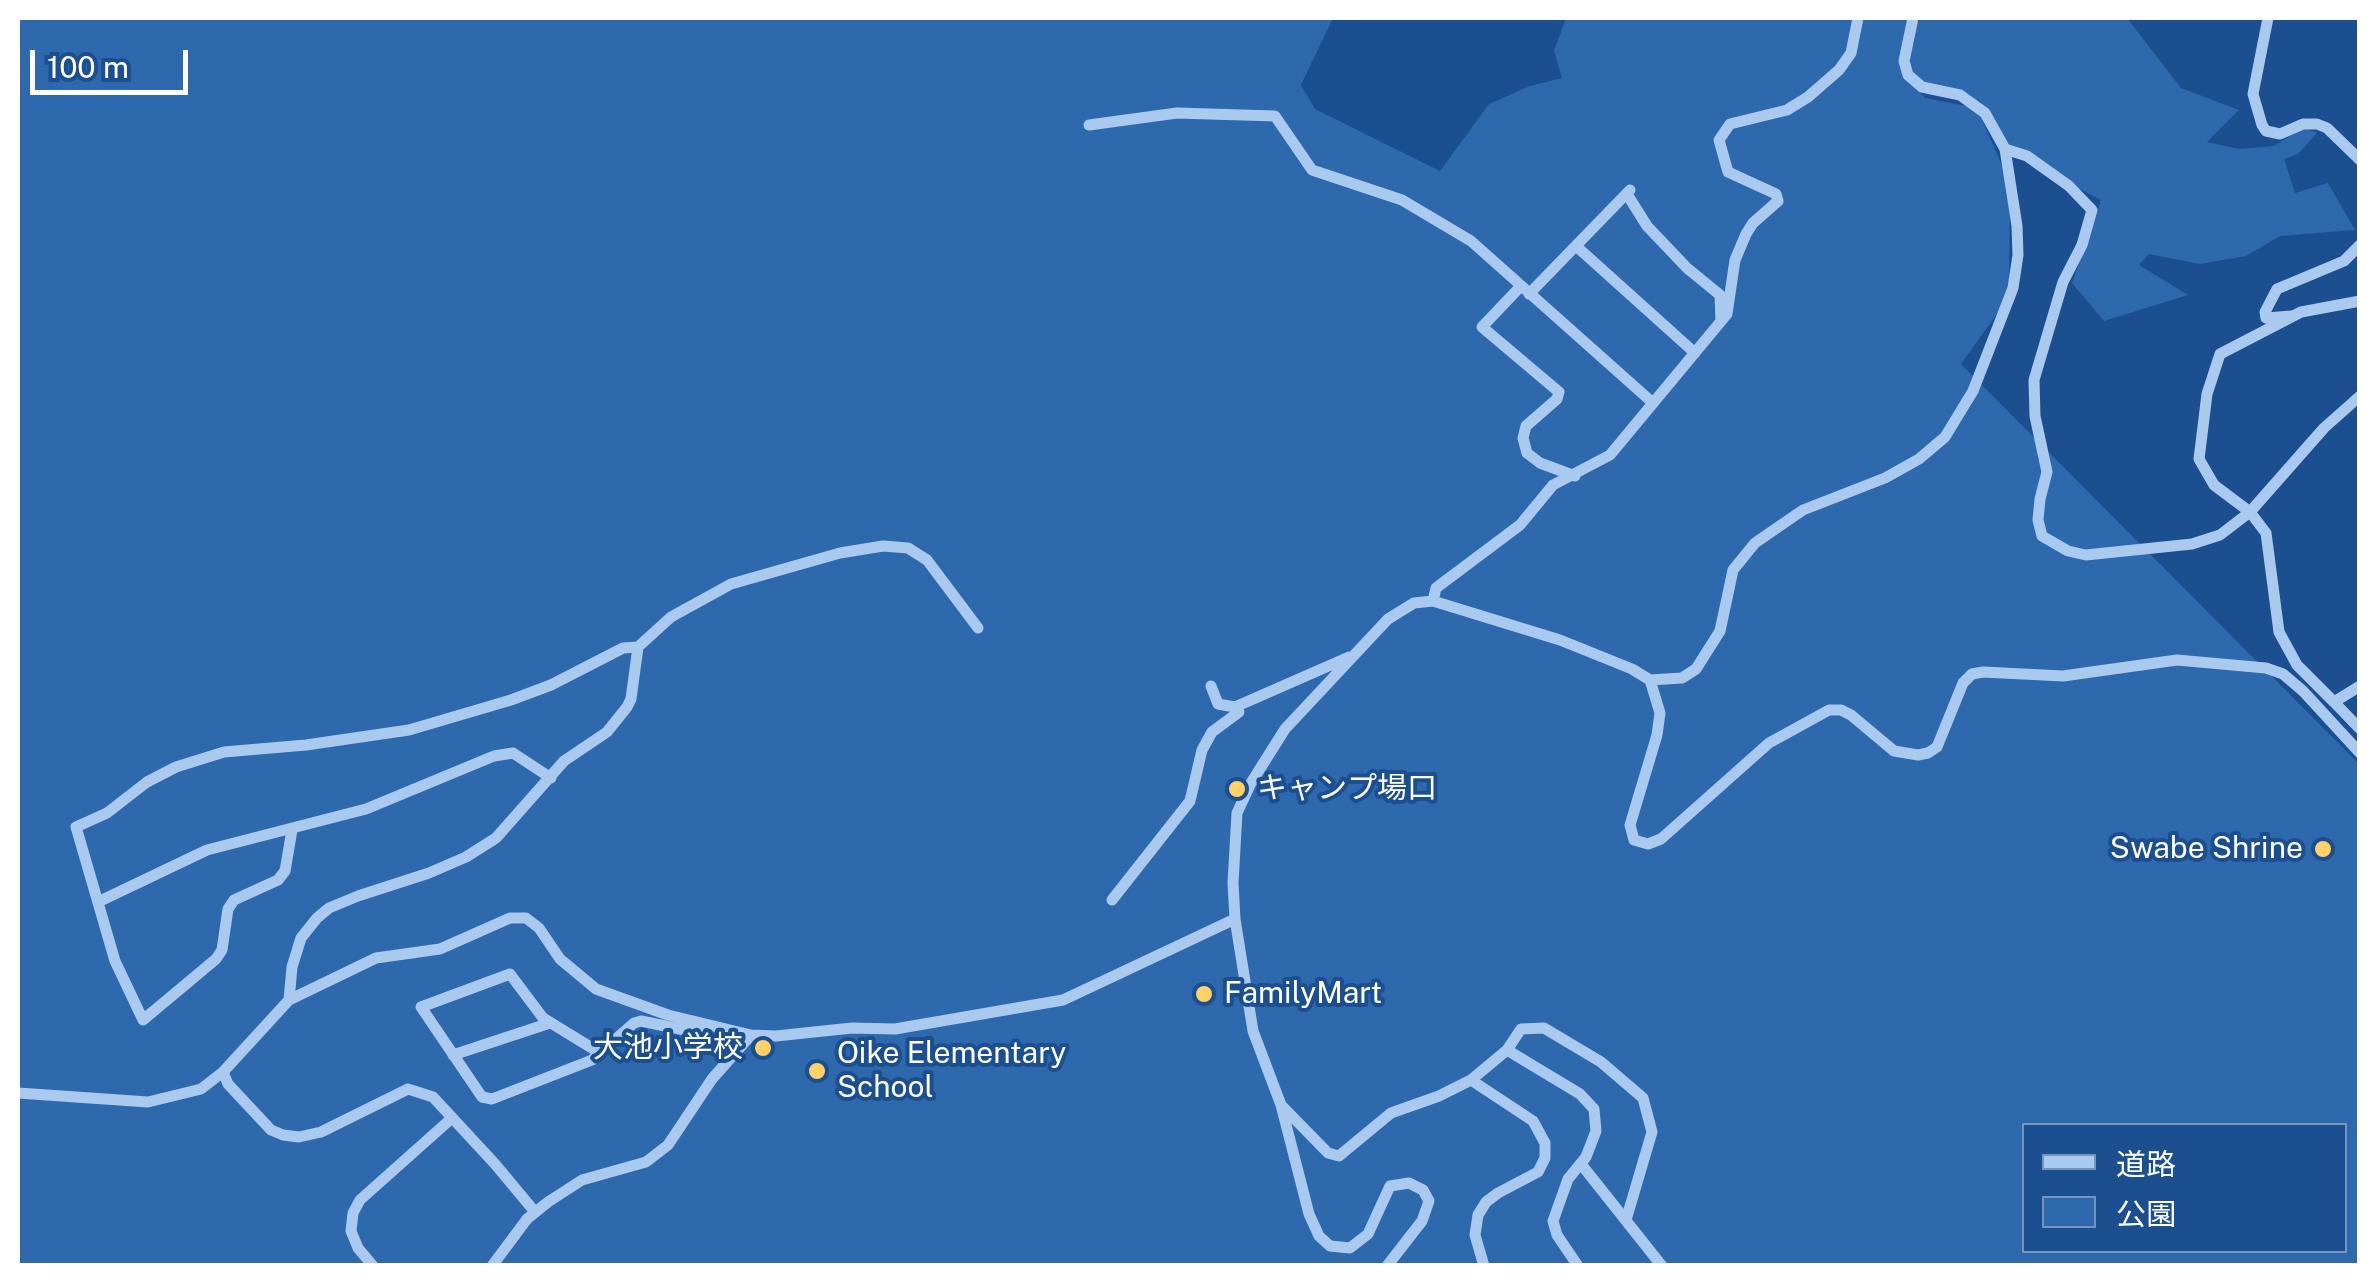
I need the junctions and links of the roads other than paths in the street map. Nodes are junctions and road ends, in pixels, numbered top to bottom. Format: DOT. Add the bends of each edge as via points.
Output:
graph roads {
  1 [pos="1858,18"];
  2 [pos="1913,18"];
  3 [pos="2268,18"];
  4 [pos="1089,125"];
  5 [pos="2004,149"];
  6 [pos="2360,160"];
  7 [pos="1576,246"];
  8 [pos="2360,246"];
  9 [pos="1524,290"];
  10 [pos="2360,301"];
  11 [pos="2295,316"];
  12 [pos="1721,320"];
  13 [pos="1695,352"];
  14 [pos="2360,396"];
  15 [pos="1653,403"];
  16 [pos="1575,476"];
  17 [pos="2250,512"];
  18 [pos="1433,601"];
  19 [pos="978,628"];
  20 [pos="638,647"];
  21 [pos="1352,656"];
  22 [pos="1650,680"];
  23 [pos="1212,686"];
  24 [pos="2360,686"];
  25 [pos="2334,702"];
  26 [pos="1235,707"];
  27 [pos="2360,729"];
  28 [pos="2360,753"];
  29 [pos="550,778"];
  30 [pos="292,830"];
  31 [pos="1112,900"];
  32 [pos="98,902"];
  33 [pos="1235,919"];
  34 [pos="289,1000"];
  35 [pos="550,1023"];
  36 [pos="711,1026"];
  37 [pos="751,1035"];
  38 [pos="1506,1050"];
  39 [pos="600,1053"];
  40 [pos="453,1055"];
  41 [pos="223,1072"];
  42 [pos="1471,1080"];
  43 [pos="18,1094"];
  44 [pos="1281,1105"];
  45 [pos="452,1118"];
  46 [pos="1580,1164"];
  47 [pos="535,1212"];
  48 [pos="1626,1220"];
  49 [pos="373,1266"];
  50 [pos="492,1266"];
  51 [pos="1387,1266"];
  52 [pos="1484,1266"];
  53 [pos="1578,1266"];
  54 [pos="1662,1266"];
  1 -- 12 [label="street" via="1840,70 1787,110 1730,124 1719,140 1728,172 1776,194 1778,201 1746,234"];
  2 -- 5 [label="street" via="1904,61 1908,75 1922,87 1960,95 1985,114"];
  3 -- 6 [label="street" via="2253,94 2262,125 2280,134 2317,124"];
  4 -- 9 [label="street" via="1176,113 1275,116 1312,170 1402,200 1471,241"];
  5 -- 17 [label="street" via="2027,156 2092,210 2034,380 2047,472 2038,520 2042,536 2086,555 2192,544 2220,535"];
  5 -- 22 [label="street" via="2017,226 2016,272 1960,417 1919,459 1803,510 1754,543 1733,570 1720,631 1696,669 1682,678"];
  7 -- 9 [label="street"];
  7 -- 12 [label="street" via="1629,191 1647,226 1720,295"];
  7 -- 13 [label="street"];
  8 -- 11 [label="street" via="2344,261 2278,290 2265,312 2266,318"];
  9 -- 15 [label="street"];
  9 -- 16 [label="street" via="1482,327 1559,392 1526,426 1523,438 1527,453 1540,463"];
  10 -- 11 [label="street"];
  11 -- 17 [label="street" via="2220,354 2207,394 2198,459 2214,485"];
  12 -- 13 [label="street"];
  13 -- 15 [label="street"];
  14 -- 17 [label="street"];
  15 -- 16 [label="street" via="1610,455"];
  16 -- 18 [label="street" via="1553,486 1520,525 1436,588"];
  17 -- 25 [label="street" via="2266,532 2279,632 2297,665"];
  18 -- 21 [label="street" via="1388,619"];
  18 -- 22 [label="street" via="1560,640"];
  19 -- 20 [label="street" via="926,560 908,548 884,546 731,584 672,617"];
  20 -- 29 [label="street" via="627,708"];
  20 -- 32 [label="street" via="623,648 551,686 408,730 224,752 176,767 76,827"];
  21 -- 26 [label="street"];
  21 -- 33 [label="street" via="1284,729 1251,783 1238,813"];
  22 -- 28 [label="street" via="1660,712 1658,735 1630,825 1634,840 1648,844 1768,743 1829,710 1851,715 1894,751 1928,753 1937,747 1963,683 1983,672 2063,676 2176,660 2266,668 2304,691"];
  23 -- 26 [label="street" via="1218,704"];
  24 -- 25 [label="street"];
  25 -- 27 [label="street"];
  26 -- 31 [label="street" via="1239,712 1212,732 1202,750 1190,802"];
  29 -- 30 [label="street" via="514,752 494,756 366,809"];
  29 -- 34 [label="street" via="496,838 466,857 317,918 301,938"];
  30 -- 32 [label="street" via="207,850"];
  30 -- 32 [label="street" via="286,871 234,900 216,959 143,1020 115,961"];
  33 -- 37 [label="street" via="1064,1000 894,1030"];
  33 -- 44 [label="street" via="1253,1031"];
  34 -- 36 [label="street" via="376,958 440,949 510,918 526,918 596,989"];
  34 -- 41 [label="street"];
  35 -- 39 [label="street"];
  35 -- 40 [label="street"];
  35 -- 40 [label="street" via="510,974 421,1008"];
  36 -- 37 [label="street"];
  36 -- 39 [label="street" via="704,1034 642,1021"];
  37 -- 47 [label="street" via="668,1145 646,1162 582,1180"];
  38 -- 42 [label="street"];
  38 -- 46 [label="street" via="1594,1109 1596,1131"];
  38 -- 48 [label="street" via="1521,1029 1544,1028 1644,1098 1652,1132"];
  39 -- 40 [label="street" via="492,1099 482,1097"];
  41 -- 43 [label="street" via="201,1090 148,1102"];
  41 -- 45 [label="street" via="270,1130 283,1135 321,1132 408,1089 433,1098"];
  42 -- 44 [label="street" via="1391,1113 1339,1156 1328,1153"];
  42 -- 52 [label="street" via="1532,1121 1545,1143 1538,1172 1486,1202 1478,1216"];
  44 -- 51 [label="street" via="1310,1214 1330,1246 1350,1248 1368,1234 1390,1186 1409,1183 1423,1190 1430,1201 1422,1220"];
  45 -- 47 [label="street"];
  45 -- 49 [label="street" via="353,1213 350,1230"];
  46 -- 48 [label="street"];
  46 -- 53 [label="street" via="1554,1221"];
  47 -- 50 [label="street"];
  48 -- 54 [label="street"];
}
